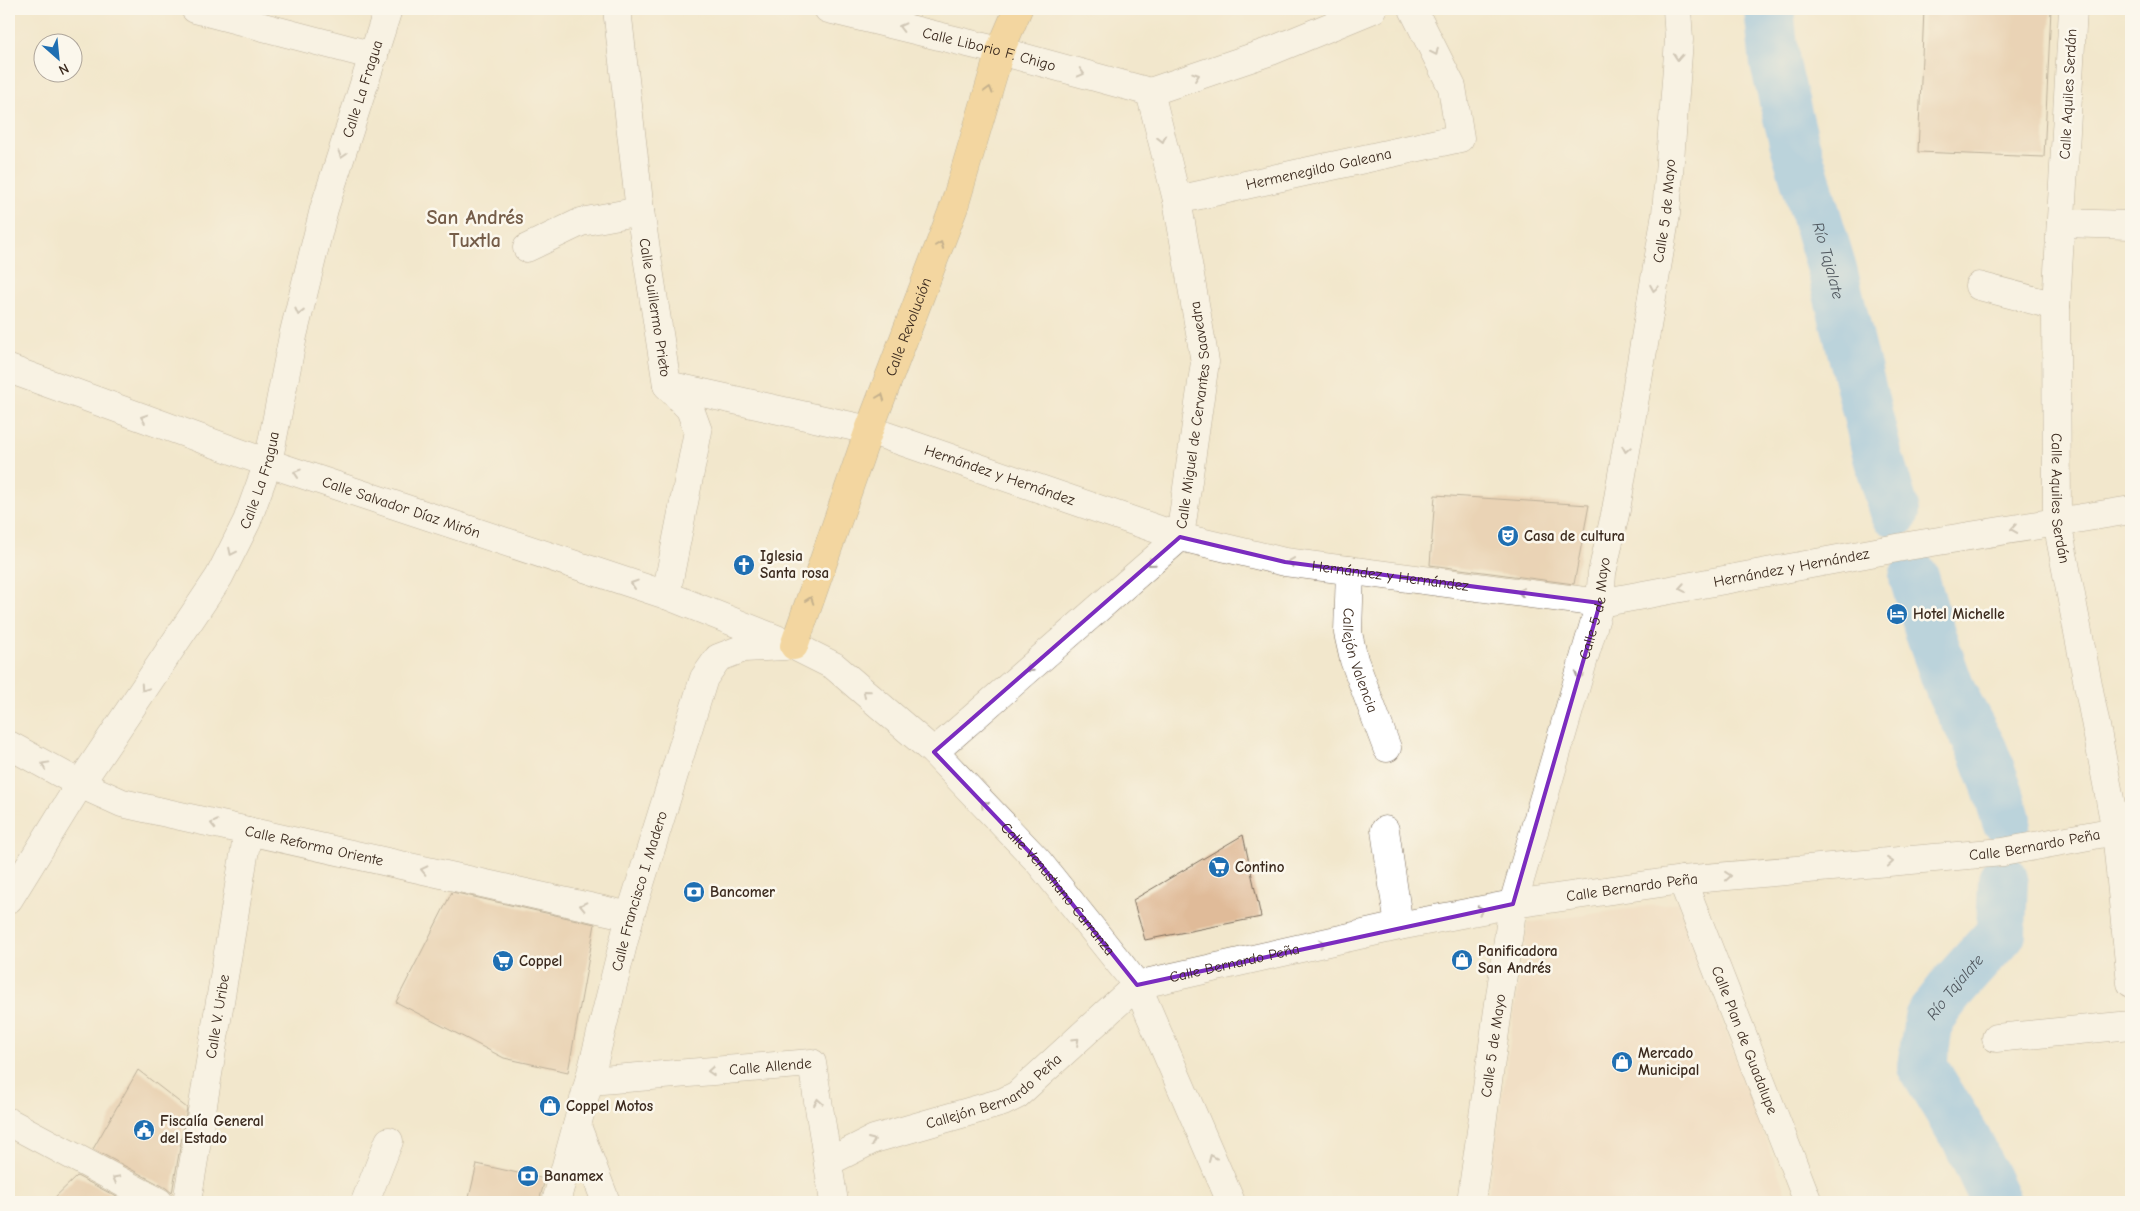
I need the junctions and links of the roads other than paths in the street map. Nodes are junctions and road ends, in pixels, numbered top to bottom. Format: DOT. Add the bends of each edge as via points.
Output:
graph roads {
  1 [pos="195,9"];
  2 [pos="388,9"];
  3 [pos="617,9"];
  4 [pos="828,9"];
  5 [pos="1018,9"];
  6 [pos="1373,9"];
  7 [pos="1413,9"];
  8 [pos="1677,9"];
  9 [pos="2073,9"];
  10 [pos="1000,51"];
  11 [pos="374,56"];
  12 [pos="1150,92"];
  13 [pos="1177,200"];
  14 [pos="640,211"];
  15 [pos="2061,223"];
  16 [pos="2131,225"];
  17 [pos="527,248"];
  18 [pos="1979,286"];
  19 [pos="2056,306"];
  20 [pos="9,369"];
  21 [pos="667,385"];
  22 [pos="869,430"];
  23 [pos="268,463"];
  24 [pos="2131,510"];
  25 [pos="2057,522"];
  26 [pos="1180,537"];
  27 [pos="1350,570"];
  28 [pos="666,594"];
  29 [pos="1600,603"];
  30 [pos="723,616"];
  31 [pos="794,646"];
  32 [pos="704,678"];
  33 [pos="9,745"];
  34 [pos="1387,748"];
  35 [pos="934,752"];
  36 [pos="80,784"];
  37 [pos="1384,830"];
  38 [pos="2124,830"];
  39 [pos="248,831"];
  40 [pos="1682,880"];
  41 [pos="9,899"];
  42 [pos="1513,904"];
  43 [pos="630,916"];
  44 [pos="1398,926"];
  45 [pos="2131,983"];
  46 [pos="1137,985"];
  47 [pos="2131,1025"];
  48 [pos="1996,1038"];
  49 [pos="589,1081"];
  50 [pos="9,1122"];
  51 [pos="577,1126"];
  52 [pos="389,1141"];
  53 [pos="828,1162"];
  54 [pos="160,1202"];
  55 [pos="187,1202"];
  56 [pos="365,1202"];
  57 [pos="556,1202"];
  58 [pos="606,1202"];
  59 [pos="834,1202"];
  60 [pos="1231,1202"];
  61 [pos="1471,1202"];
  62 [pos="1808,1202"];
  1 -- 11 [label="street"];
  2 -- 11 [label="street, Calle La Fragua"];
  3 -- 14 [label="street, Calle Guillermo Prieto"];
  10 -- 4 [label="street, Calle Liborio F. Chigo, one-way"];
  5 -- 10 [label="main road, Calle Revolución"];
  12 -- 6 [label="street, one-way" via="1271,51"];
  7 -- 13 [label="street, Hermenegildo Galeana, one-way" via="1452,87 1460,138"];
  8 -- 29 [label="street, Calle 5 de Mayo, one-way" via="1679,40 1666,214 1616,510 1602,573"];
  9 -- 15 [label="street, Calle Aquiles Serdán"];
  10 -- 12 [label="street, Calle Liborio F. Chigo, one-way"];
  22 -- 10 [label="main road, Calle Revolución, one-way" via="954,207"];
  11 -- 23 [label="street, Calle La Fragua, one-way" via="324,209 293,336"];
  12 -- 13 [label="street, Calle Miguel de Cervantes Saavedra, one-way"];
  13 -- 26 [label="street, Calle Miguel de Cervantes Saavedra" via="1205,362"];
  14 -- 17 [label="street" via="581,222"];
  14 -- 21 [label="street, Calle Guillermo Prieto"];
  15 -- 16 [label="street"];
  15 -- 19 [label="street, Calle Aquiles Serdán"];
  18 -- 19 [label="street"];
  19 -- 25 [label="street, Calle Aquiles Serdán"];
  23 -- 20 [label="street, Calle Salvador Díaz Mirón, one-way"];
  21 -- 22 [label="street, Hernández y Hernández"];
  21 -- 28 [label="street, Calle Guillermo Prieto" via="690,409 698,431"];
  22 -- 26 [label="street, Hernández y Hernández"];
  31 -- 22 [label="main road, Calle Revolución, one-way"];
  28 -- 23 [label="street, Calle Salvador Díaz Mirón, one-way"];
  23 -- 36 [label="street, Calle La Fragua, one-way" via="247,521 219,578"];
  24 -- 25 [label="street, Hernández y Hernández"];
  25 -- 29 [label="street, Hernández y Hernández, one-way"];
  25 -- 38 [label="street, Calle Aquiles Serdán"];
  27 -- 26 [label="street, Hernández y Hernández, one-way" via="1286,562"];
  26 -- 35 [label="street, Calle Miguel de Cervantes Saavedra, one-way"];
  29 -- 27 [label="street, Hernández y Hernández, one-way"];
  27 -- 34 [label="street, Callejón Valencia" via="1348,633 1354,660"];
  28 -- 30 [label="street, Calle Salvador Díaz Mirón"];
  29 -- 42 [label="street, Calle 5 de Mayo, one-way"];
  30 -- 31 [label="street, Calle Salvador Díaz Mirón"];
  30 -- 32 [label="street"];
  31 -- 32 [label="street, Calle Francisco I. Madero" via="744,648 718,658"];
  35 -- 31 [label="street, Calle Venustiano Carranza, one-way" via="834,666"];
  32 -- 43 [label="street, Calle Francisco I. Madero"];
  36 -- 33 [label="street, Calle Reforma Oriente, one-way"];
  46 -- 35 [label="street, Calle Venustiano Carranza, one-way" via="1038,862"];
  39 -- 36 [label="street, Calle Reforma Oriente, one-way" via="122,803"];
  36 -- 41 [label="street, Calle La Fragua"];
  37 -- 44 [label="street"];
  40 -- 38 [label="street, Calle Bernardo Peña, one-way" via="2003,852"];
  38 -- 45 [label="street, Calle Aquiles Serdán"];
  43 -- 39 [label="street, Calle Reforma Oriente, one-way"];
  39 -- 55 [label="street, Calle V. Uribe"];
  40 -- 42 [label="street, Calle Bernardo Peña"];
  40 -- 62 [label="street, Calle Plan de Guadalupe"];
  44 -- 42 [label="street, Calle Bernardo Peña, one-way"];
  42 -- 61 [label="street, Calle 5 de Mayo"];
  43 -- 49 [label="street, Calle Francisco I. Madero"];
  46 -- 44 [label="street, Calle Bernardo Peña, one-way"];
  53 -- 46 [label="street, Callejón Bernardo Peña, one-way" via="874,1139 1003,1102 1017,1095"];
  60 -- 46 [label="street, Calle Venustiano Carranza, one-way"];
  47 -- 48 [label="street"];
  49 -- 51 [label="street, Calle Francisco I. Madero"];
  53 -- 49 [label="street, Calle Allende, one-way" via="812,1063"];
  54 -- 50 [label="street, one-way"];
  51 -- 57 [label="street, Calle Francisco I. Madero"];
  51 -- 58 [label="street"];
  52 -- 56 [label="street"];
  53 -- 59 [label="street, Calle Allende"];
}
